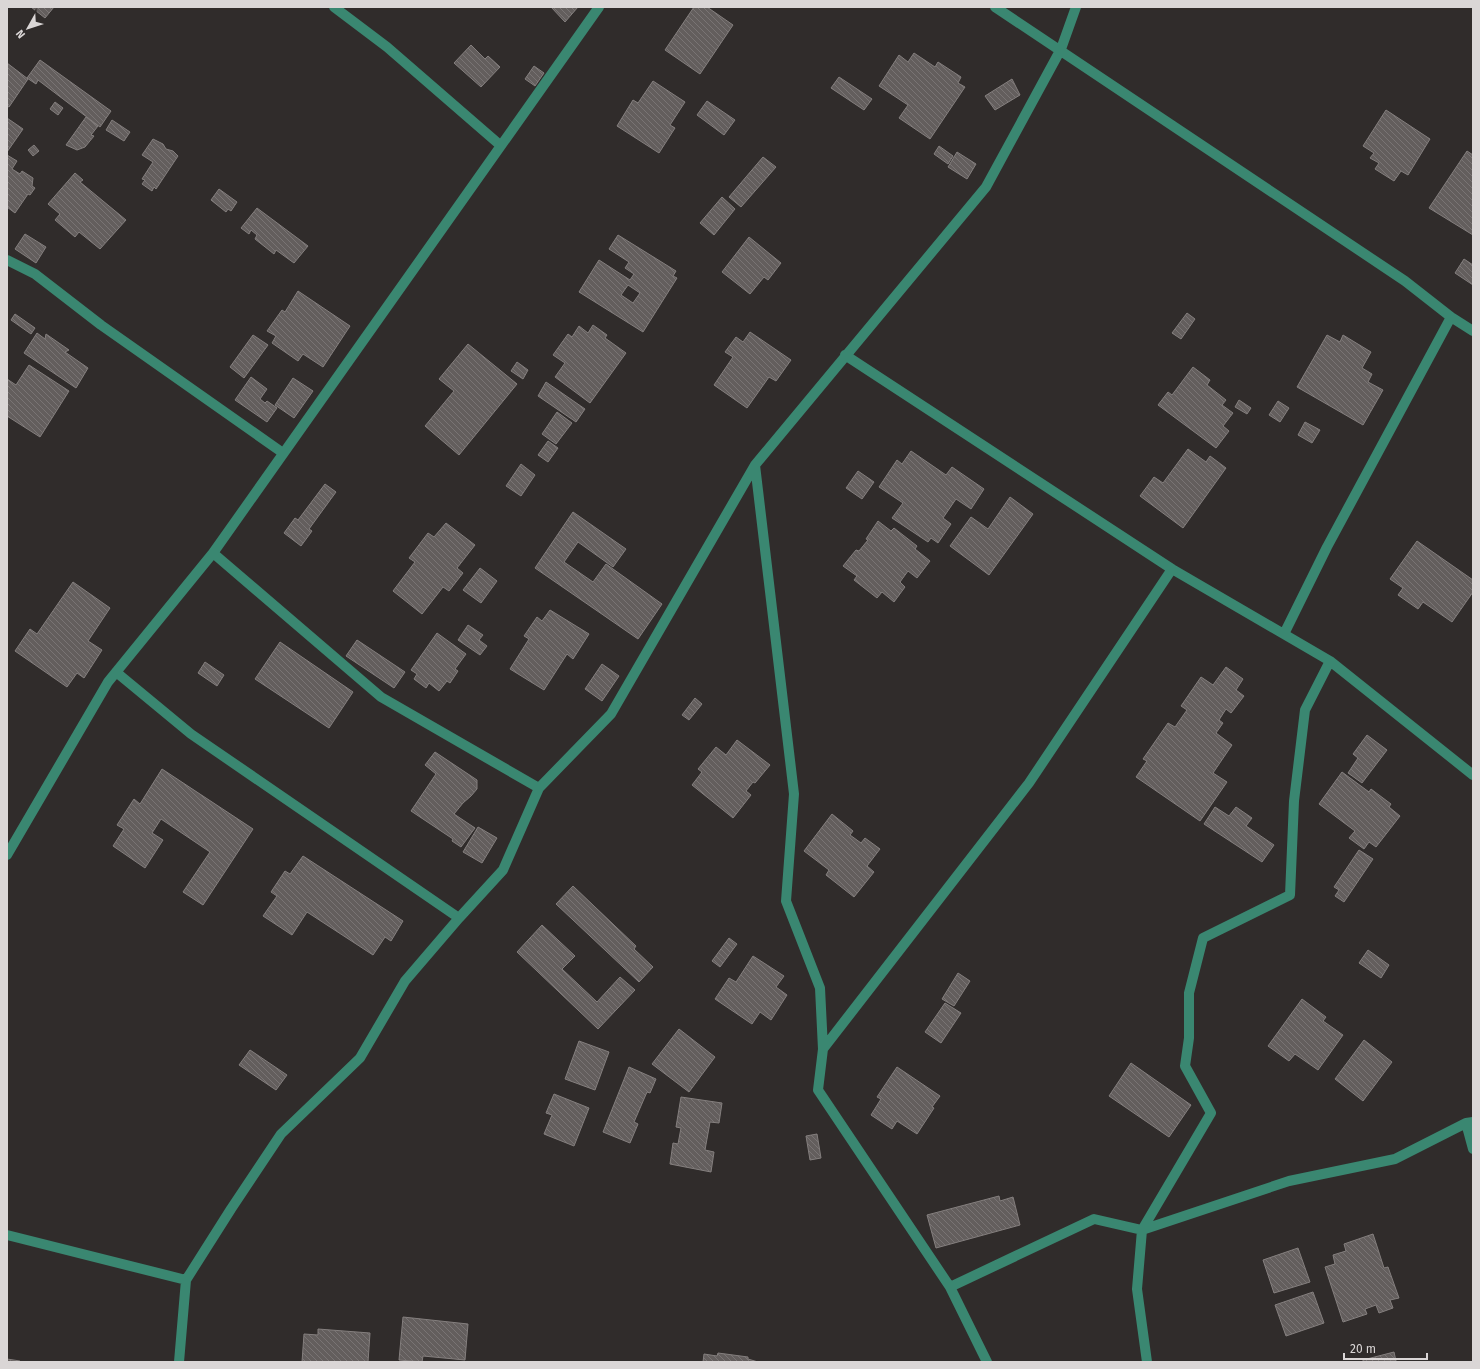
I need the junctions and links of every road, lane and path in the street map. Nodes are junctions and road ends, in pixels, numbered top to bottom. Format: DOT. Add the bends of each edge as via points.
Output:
graph roads {
  1 [pos="334,7"];
  2 [pos="599,7"];
  3 [pos="995,7"];
  4 [pos="1076,7"];
  5 [pos="1060,49"];
  6 [pos="500,145"];
  7 [pos="7,260"];
  8 [pos="1451,317"];
  9 [pos="1473,331"];
  10 [pos="845,355"];
  11 [pos="283,453"];
  12 [pos="755,465"];
  13 [pos="213,553"];
  14 [pos="1172,569"];
  15 [pos="1284,634"];
  16 [pos="1330,661"];
  17 [pos="116,672"];
  18 [pos="1473,775"];
  19 [pos="539,788"];
  20 [pos="7,855"];
  21 [pos="458,918"];
  22 [pos="822,1049"];
  23 [pos="1470,1123"];
  24 [pos="1473,1150"];
  25 [pos="1142,1230"];
  26 [pos="7,1235"];
  27 [pos="186,1280"];
  28 [pos="950,1287"];
  29 [pos="179,1362"];
  30 [pos="987,1362"];
  31 [pos="1147,1362"];
  1 -- 6 [label="street" via="387,47"];
  2 -- 6 [label="street"];
  3 -- 5 [label="street"];
  4 -- 5 [label="street"];
  5 -- 8 [label="street" via="1405,281"];
  5 -- 10 [label="street" via="986,187"];
  6 -- 11 [label="street"];
  7 -- 11 [label="street" via="35,274 101,325"];
  8 -- 9 [label="street"];
  8 -- 15 [label="street" via="1327,547"];
  10 -- 12 [label="street"];
  10 -- 14 [label="street"];
  11 -- 13 [label="street"];
  12 -- 19 [label="street" via="611,714"];
  12 -- 22 [label="street" via="794,794 786,901 820,988"];
  13 -- 17 [label="street"];
  13 -- 19 [label="street" via="380,697"];
  14 -- 15 [label="street"];
  14 -- 22 [label="street" via="1029,783"];
  15 -- 16 [label="street"];
  16 -- 18 [label="street"];
  16 -- 25 [label="street" via="1305,710 1294,801 1290,895 1203,938 1189,993 1189,1038 1185,1066 1211,1113"];
  17 -- 20 [label="street"];
  17 -- 21 [label="street" via="191,734"];
  19 -- 21 [label="street" via="503,870"];
  21 -- 27 [label="street" via="405,981 360,1058 281,1134"];
  22 -- 28 [label="street" via="818,1090"];
  23 -- 24 [label="street"];
  23 -- 25 [label="street" via="1395,1160 1289,1182"];
  25 -- 28 [label="street" via="1094,1219"];
  25 -- 31 [label="street" via="1137,1289"];
  26 -- 27 [label="street"];
  27 -- 29 [label="street"];
  28 -- 30 [label="street"];
}
